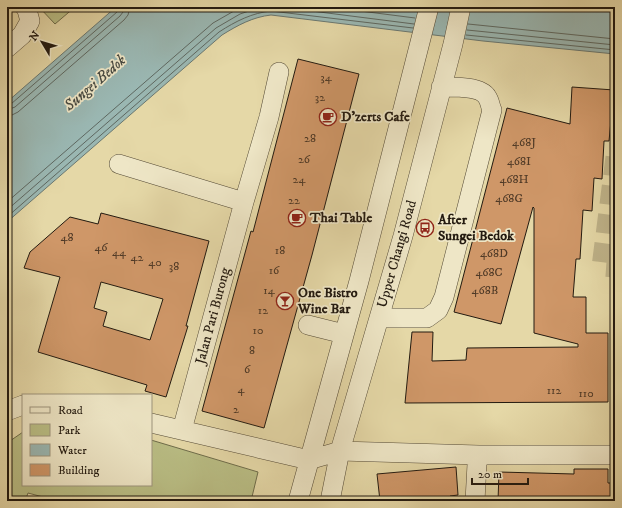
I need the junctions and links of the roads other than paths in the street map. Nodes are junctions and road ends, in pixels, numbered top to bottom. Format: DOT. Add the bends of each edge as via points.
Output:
graph roads {
  1 [pos="25,7"];
  2 [pos="429,7"];
  3 [pos="461,7"];
  4 [pos="7,48"];
  5 [pos="279,72"];
  6 [pos="441,87"];
  7 [pos="119,164"];
  8 [pos="244,202"];
  9 [pos="379,318"];
  10 [pos="308,325"];
  11 [pos="344,334"];
  12 [pos="22,405"];
  13 [pos="7,411"];
  14 [pos="152,423"];
  15 [pos="182,430"];
  16 [pos="340,451"];
  17 [pos="615,454"];
  18 [pos="479,455"];
  19 [pos="309,460"];
  20 [pos="298,501"];
  21 [pos="330,501"];
  22 [pos="475,501"];
  1 -- 4 [label="street" via="30,21 22,35"];
  2 -- 11 [label="street, Upper Changi Road"];
  3 -- 6 [label="street, Upper Changi Road"];
  5 -- 8 [label="street, Jalan Pari Burong" via="269,117"];
  6 -- 9 [label="street, Upper Changi Road"];
  6 -- 9 [label="street" via="481,90 492,110 444,297 438,310 427,318"];
  7 -- 8 [label="street"];
  8 -- 15 [label="street, Jalan Pari Burong"];
  9 -- 16 [label="street, Upper Changi Road"];
  10 -- 11 [label="street"];
  11 -- 19 [label="street, Upper Changi Road"];
  12 -- 13 [label="street"];
  14 -- 15 [label="street"];
  15 -- 19 [label="street"];
  16 -- 18 [label="street"];
  16 -- 19 [label="street"];
  16 -- 21 [label="street, Upper Changi Road"];
  17 -- 18 [label="street"];
  18 -- 22 [label="street"];
  19 -- 20 [label="street, Upper Changi Road"];
}
